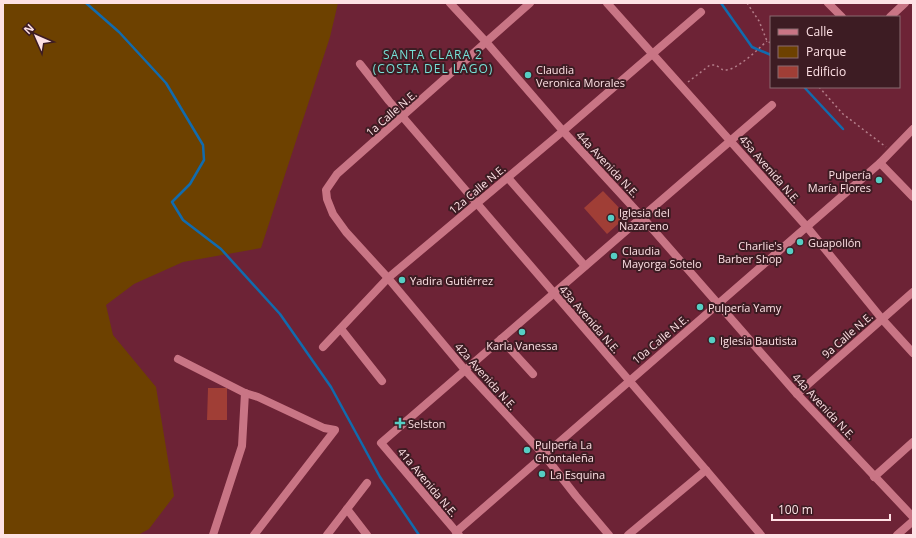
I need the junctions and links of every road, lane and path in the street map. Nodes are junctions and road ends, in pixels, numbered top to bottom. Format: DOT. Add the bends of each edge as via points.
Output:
graph roads {
  1 [pos="450,3"];
  2 [pos="530,3"];
  3 [pos="607,3"];
  4 [pos="747,3"];
  5 [pos="828,3"];
  6 [pos="905,3"];
  7 [pos="702,12"];
  8 [pos="841,16"];
  9 [pos="891,16"];
  10 [pos="767,41"];
  11 [pos="487,42"];
  12 [pos="770,42"];
  13 [pos="652,54"];
  14 [pos="360,64"];
  15 [pos="682,87"];
  16 [pos="820,88"];
  17 [pos="772,105"];
  18 [pos="403,117"];
  19 [pos="913,129"];
  20 [pos="563,131"];
  21 [pos="731,141"];
  22 [pos="891,151"];
  23 [pos="880,163"];
  24 [pos="508,178"];
  25 [pos="913,197"];
  26 [pos="476,204"];
  27 [pos="642,216"];
  28 [pos="807,227"];
  29 [pos="346,232"];
  30 [pos="585,266"];
  31 [pos="388,278"];
  32 [pos="913,292"];
  33 [pos="553,293"];
  34 [pos="718,304"];
  35 [pos="882,319"];
  36 [pos="340,329"];
  37 [pos="501,338"];
  38 [pos="323,347"];
  39 [pos="913,353"];
  40 [pos="178,359"];
  41 [pos="465,370"];
  42 [pos="533,374"];
  43 [pos="629,380"];
  44 [pos="382,381"];
  45 [pos="245,393"];
  46 [pos="796,394"];
  47 [pos="913,442"];
  48 [pos="544,455"];
  49 [pos="706,470"];
  50 [pos="874,477"];
  51 [pos="367,483"];
  52 [pos="347,509"];
  53 [pos="913,517"];
  54 [pos="913,521"];
  55 [pos="457,533"];
  56 [pos="213,535"];
  57 [pos="254,535"];
  58 [pos="327,535"];
  59 [pos="367,535"];
  60 [pos="609,535"];
  61 [pos="628,535"];
  62 [pos="761,535"];
  63 [pos="897,535"];
  1 -- 11 [label="street, 44a Avenida N.E."];
  2 -- 11 [label="street, 1a Calle N.E."];
  3 -- 13 [label="street, 45a Avenida N.E."];
  4 -- 10 [label="path" via="759,21"];
  5 -- 8 [label="street"];
  6 -- 9 [label="street"];
  7 -- 13 [label="street, 12a Calle N.E."];
  10 -- 12 [label="path"];
  10 -- 15 [label="path" via="752,56 730,69 722,70 715,65 710,66"];
  11 -- 18 [label="street, 1a Calle N.E."];
  11 -- 20 [label="street, 44a Avenida N.E."];
  13 -- 15 [label="street, 45a Avenida N.E."];
  13 -- 20 [label="street, 12a Calle N.E."];
  14 -- 18 [label="street, 43a Avenida N.E."];
  15 -- 21 [label="street, 45a Avenida N.E."];
  16 -- 22 [label="path" via="843,114"];
  17 -- 21 [label="street"];
  18 -- 26 [label="street, 43a Avenida N.E."];
  18 -- 29 [label="street, 1a Calle N.E." via="337,174 326,190 333,214"];
  19 -- 22 [label="street, 10a Calle N.E."];
  20 -- 24 [label="street, 12a Calle N.E."];
  20 -- 27 [label="street, 44a Avenida N.E."];
  21 -- 27 [label="street"];
  21 -- 28 [label="street, 45a Avenida N.E."];
  22 -- 23 [label="street, 10a Calle N.E."];
  23 -- 25 [label="street"];
  23 -- 28 [label="street, 10a Calle N.E."];
  24 -- 26 [label="street, 12a Calle N.E."];
  24 -- 30 [label="street"];
  26 -- 31 [label="street, 12a Calle N.E."];
  26 -- 33 [label="street, 43a Avenida N.E."];
  27 -- 30 [label="street"];
  27 -- 34 [label="street, 44a Avenida N.E."];
  28 -- 34 [label="street, 10a Calle N.E."];
  28 -- 35 [label="street, 45a Avenida N.E."];
  29 -- 31 [label="street, 42a Avenida N.E."];
  30 -- 33 [label="street"];
  31 -- 36 [label="street, 12a Calle N.E."];
  31 -- 41 [label="street, 42a Avenida N.E."];
  32 -- 35 [label="street, 9a Calle N.E."];
  33 -- 37 [label="street"];
  33 -- 43 [label="street, 43a Avenida N.E."];
  34 -- 43 [label="street, 10a Calle N.E."];
  34 -- 46 [label="street, 44a Avenida N.E."];
  35 -- 39 [label="street, 45a Avenida N.E."];
  35 -- 46 [label="street, 9a Calle N.E."];
  36 -- 38 [label="street, 12a Calle N.E."];
  36 -- 44 [label="street"];
  37 -- 41 [label="street"];
  37 -- 42 [label="street"];
  40 -- 45 [label="street"];
  41 -- 48 [label="street, 42a Avenida N.E."];
  41 -- 55 [label="street, 41a Avenida N.E." via="381,443"];
  43 -- 48 [label="street, 10a Calle N.E."];
  43 -- 49 [label="street, 43a Avenida N.E."];
  45 -- 56 [label="street" via="242,446"];
  45 -- 57 [label="street" via="324,428 335,430"];
  46 -- 50 [label="street, 44a Avenida N.E."];
  47 -- 50 [label="street"];
  48 -- 55 [label="street, 10a Calle N.E."];
  48 -- 60 [label="street, 42a Avenida N.E."];
  49 -- 61 [label="street"];
  49 -- 62 [label="street, 43a Avenida N.E."];
  50 -- 53 [label="street, 44a Avenida N.E."];
  51 -- 52 [label="street"];
  52 -- 58 [label="street"];
  52 -- 59 [label="street"];
  54 -- 63 [label="street"];
}
